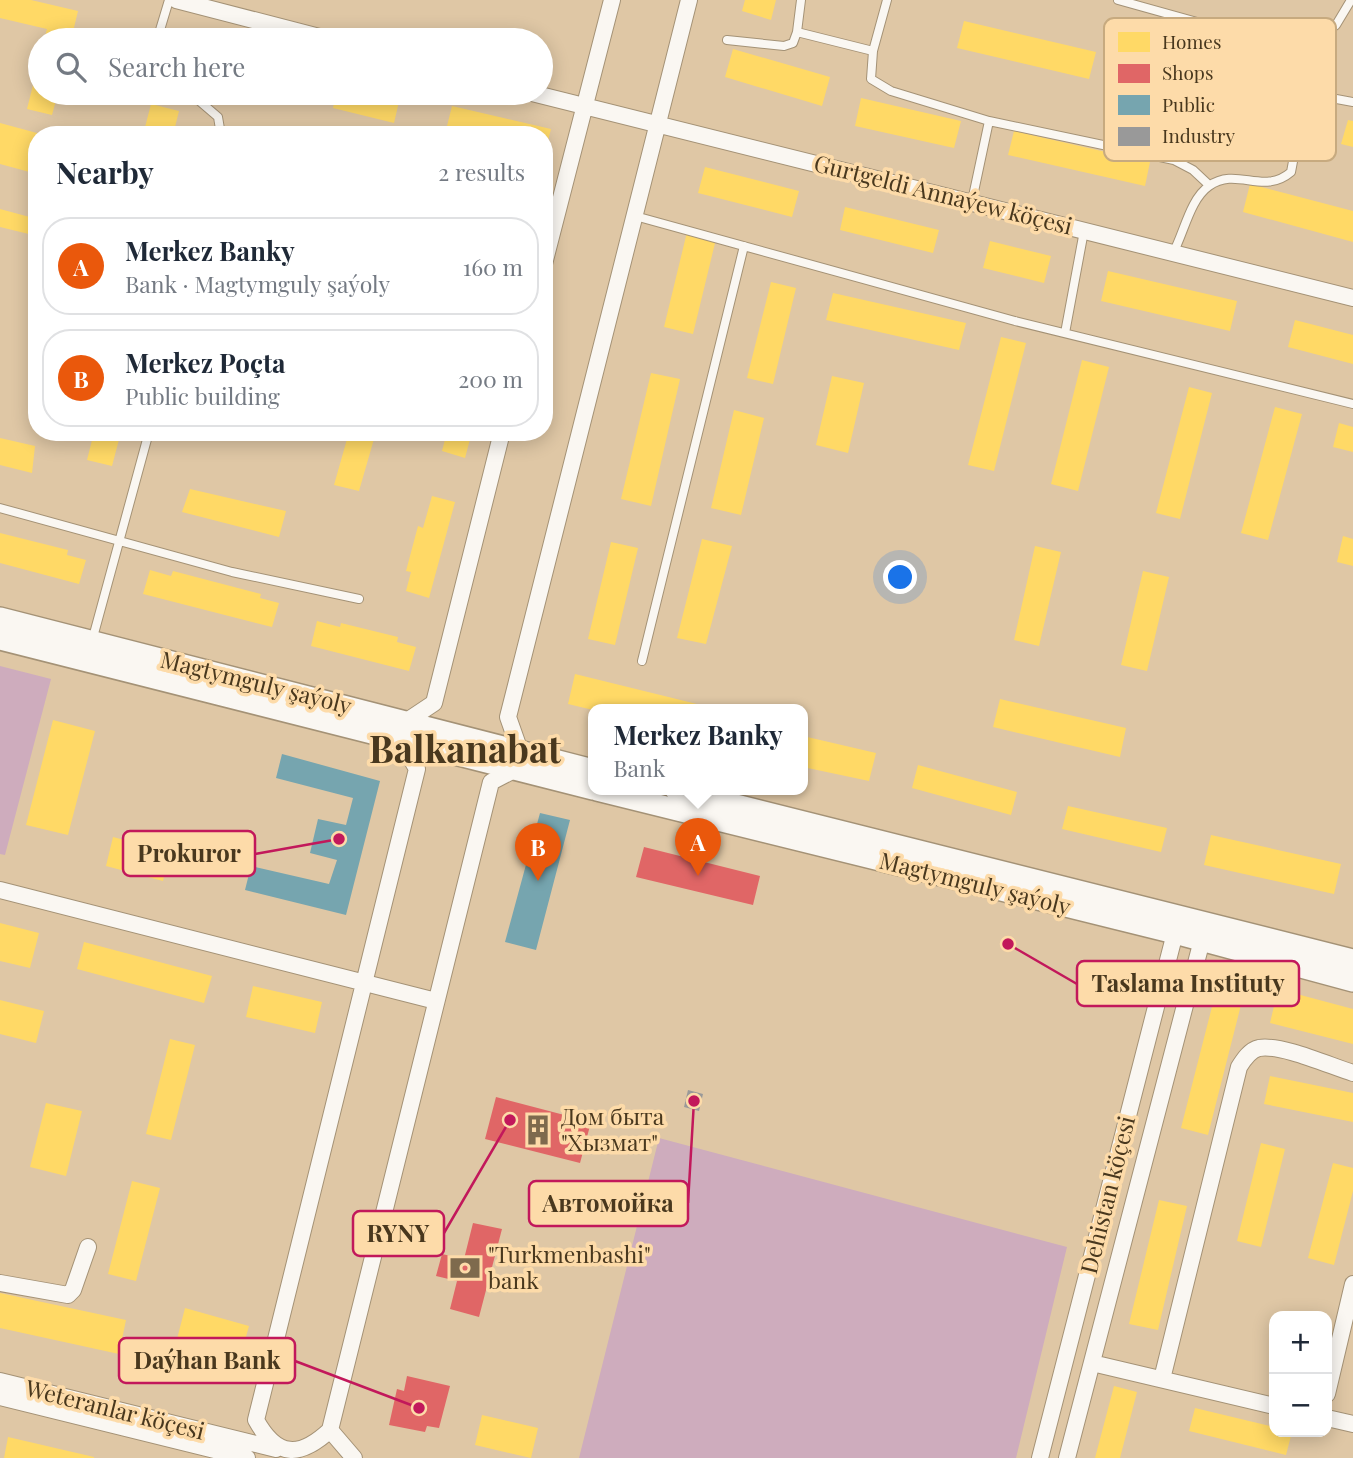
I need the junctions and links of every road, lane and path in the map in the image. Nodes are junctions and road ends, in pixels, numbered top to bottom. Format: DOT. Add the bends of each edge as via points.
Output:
graph roads {
  1 [pos="169,0"];
  2 [pos="176,0"];
  3 [pos="612,0"];
  4 [pos="688,0"];
  5 [pos="801,0"];
  6 [pos="887,0"];
  7 [pos="1118,0"];
  8 [pos="1351,0"];
  9 [pos="1183,18"];
  10 [pos="1336,25"];
  11 [pos="161,28"];
  12 [pos="284,28"];
  13 [pos="797,32"];
  14 [pos="727,40"];
  15 [pos="873,51"];
  16 [pos="553,98"];
  17 [pos="204,105"];
  18 [pos="584,106"];
  19 [pos="989,121"];
  20 [pos="657,125"];
  21 [pos="220,126"];
  22 [pos="1104,145"];
  23 [pos="1176,161"];
  24 [pos="1293,161"];
  25 [pos="1209,185"];
  26 [pos="972,201"];
  27 [pos="634,216"];
  28 [pos="553,228"];
  29 [pos="1084,231"];
  30 [pos="744,246"];
  31 [pos="1173,253"];
  32 [pos="1353,298"];
  33 [pos="1065,333"];
  34 [pos="1353,404"];
  35 [pos="147,441"];
  36 [pos="500,441"];
  37 [pos="0,508"];
  38 [pos="119,542"];
  39 [pos="359,599"];
  40 [pos="0,618"];
  41 [pos="0,639"];
  42 [pos="92,642"];
  43 [pos="642,661"];
  44 [pos="407,721"];
  45 [pos="402,743"];
  46 [pos="517,760"];
  47 [pos="588,768"];
  48 [pos="588,787"];
  49 [pos="615,795"];
  50 [pos="696,795"];
  51 [pos="0,890"];
  52 [pos="1175,933"];
  53 [pos="1202,940"];
  54 [pos="1353,960"];
  55 [pos="1353,981"];
  56 [pos="366,982"];
  57 [pos="436,1001"];
  58 [pos="1353,1073"];
  59 [pos="88,1247"];
  60 [pos="0,1283"];
  61 [pos="1353,1284"];
  62 [pos="1092,1363"];
  63 [pos="1332,1374"];
  64 [pos="1161,1379"];
  65 [pos="0,1381"];
  66 [pos="0,1397"];
  67 [pos="1269,1405"];
  68 [pos="1332,1419"];
  69 [pos="256,1420"];
  70 [pos="1353,1424"];
  71 [pos="330,1430"];
  72 [pos="220,1437"];
  73 [pos="292,1453"];
  74 [pos="247,1458"];
  75 [pos="311,1458"];
  76 [pos="354,1458"];
  77 [pos="1040,1458"];
  78 [pos="1067,1458"];
  1 -- 11 [label="lane"];
  2 -- 12 [label="street"];
  3 -- 18 [label="street"];
  4 -- 20 [label="street"];
  5 -- 13 [label="lane"];
  6 -- 15 [label="lane"];
  7 -- 9 [label="lane"];
  8 -- 10 [label="lane"];
  13 -- 14 [label="lane" via="793,43 785,46"];
  13 -- 15 [label="lane"];
  15 -- 19 [label="lane" via="871,79 880,87"];
  16 -- 18 [label="street, Gurtgeldi Annaýew köçesi"];
  17 -- 21 [label="lane" via="218,117"];
  18 -- 20 [label="street, Gurtgeldi Annaýew köçesi"];
  18 -- 28 [label="street"];
  19 -- 22 [label="lane"];
  19 -- 26 [label="lane"];
  20 -- 26 [label="street, Gurtgeldi Annaýew köçesi"];
  20 -- 27 [label="street"];
  23 -- 25 [label="lane"];
  24 -- 25 [label="lane" via="1291,172 1272,183 1228,179"];
  25 -- 31 [label="lane" via="1196,200"];
  26 -- 29 [label="street, Gurtgeldi Annaýew köçesi"];
  27 -- 30 [label="lane"];
  27 -- 46 [label="street" via="508,717"];
  29 -- 31 [label="street, Gurtgeldi Annaýew köçesi"];
  29 -- 33 [label="lane"];
  30 -- 33 [label="lane"];
  30 -- 43 [label="lane"];
  31 -- 32 [label="street, Gurtgeldi Annaýew köçesi"];
  33 -- 34 [label="lane"];
  35 -- 38 [label="lane"];
  36 -- 44 [label="street" via="434,703"];
  37 -- 38 [label="lane"];
  38 -- 39 [label="lane"];
  38 -- 42 [label="lane"];
  40 -- 42 [label="street, Magtymguly şaýoly"];
  41 -- 45 [label="street, Magtymguly şaýoly"];
  42 -- 44 [label="street, Magtymguly şaýoly"];
  44 -- 45 [label="street"];
  44 -- 46 [label="street, Magtymguly şaýoly"];
  45 -- 46 [label="street, Magtymguly şaýoly"];
  45 -- 56 [label="street" via="416,769"];
  46 -- 47 [label="street, Magtymguly şaýoly"];
  46 -- 48 [label="street, Magtymguly şaýoly"];
  46 -- 57 [label="street" via="491,782"];
  49 -- 52 [label="street, Magtymguly şaýoly"];
  50 -- 54 [label="street, Magtymguly şaýoly"];
  51 -- 56 [label="street"];
  52 -- 53 [label="street, Magtymguly şaýoly"];
  52 -- 77 [label="street, Dehistan köçesi"];
  53 -- 55 [label="street, Magtymguly şaýoly"];
  53 -- 62 [label="street, Dehistan köçesi"];
  56 -- 57 [label="street"];
  56 -- 69 [label="street"];
  57 -- 71 [label="street"];
  58 -- 64 [label="street" via="1276,1049 1258,1048 1239,1067"];
  59 -- 60 [label="street" via="68,1295"];
  61 -- 63 [label="street"];
  62 -- 64 [label="street"];
  62 -- 78 [label="street, Dehistan köçesi"];
  64 -- 67 [label="street"];
  65 -- 72 [label="street, Weteranlar köçesi"];
  66 -- 74 [label="street"];
  68 -- 70 [label="street"];
  69 -- 72 [label="street" via="247,1431"];
  69 -- 73 [label="street" via="269,1443"];
  71 -- 73 [label="street" via="313,1448"];
  71 -- 76 [label="street"];
  72 -- 73 [label="street, Weteranlar köçesi"];
  73 -- 75 [label="street, Weteranlar köçesi"];
}
